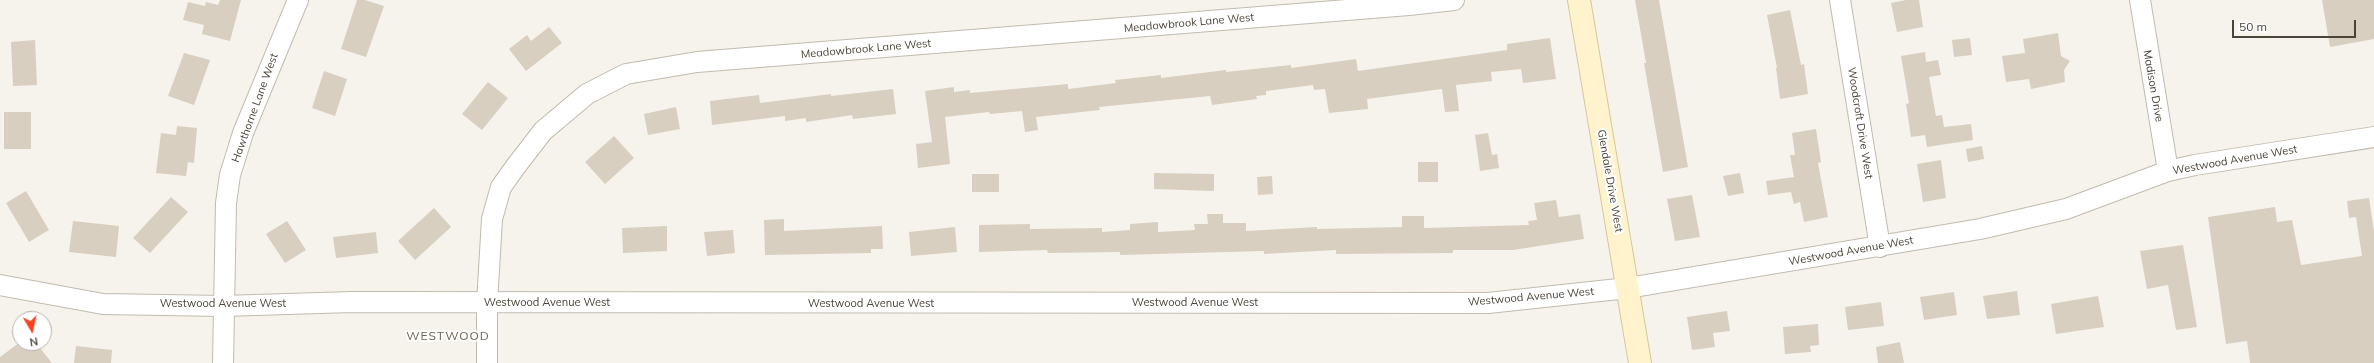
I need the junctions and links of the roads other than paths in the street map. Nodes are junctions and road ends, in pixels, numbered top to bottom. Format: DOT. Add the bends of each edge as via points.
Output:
graph roads {
  1 [pos="298,0"];
  2 [pos="1454,0"];
  3 [pos="1579,0"];
  4 [pos="1840,0"];
  5 [pos="2140,0"];
  6 [pos="2374,137"];
  7 [pos="2168,171"];
  8 [pos="1880,247"];
  9 [pos="0,285"];
  10 [pos="1628,288"];
  11 [pos="487,303"];
  12 [pos="223,306"];
  13 [pos="223,363"];
  14 [pos="487,363"];
  15 [pos="1640,363"];
  1 -- 12 [label="street, Hawthorne Lane West" via="243,133 230,175 226,203"];
  2 -- 11 [label="street, Meadowbrook Lane West" via="697,62 626,74 587,94 542,131 501,187 492,219"];
  3 -- 10 [label="street, Glendale Drive West"];
  4 -- 8 [label="street, Woodcroft Drive West"];
  5 -- 7 [label="street, Madison Drive"];
  6 -- 7 [label="street, Westwood Avenue West"];
  7 -- 8 [label="street, Westwood Avenue West" via="2053,213"];
  8 -- 10 [label="street, Westwood Avenue West"];
  9 -- 12 [label="street, Westwood Avenue West" via="103,304"];
  10 -- 11 [label="street, Westwood Avenue West" via="1488,303"];
  10 -- 15 [label="street, Glendale Drive West"];
  11 -- 12 [label="street, Westwood Avenue West" via="352,302"];
  11 -- 14 [label="street, Meadowbrook Lane West"];
  12 -- 13 [label="street, Hawthorne Lane West"];
}
